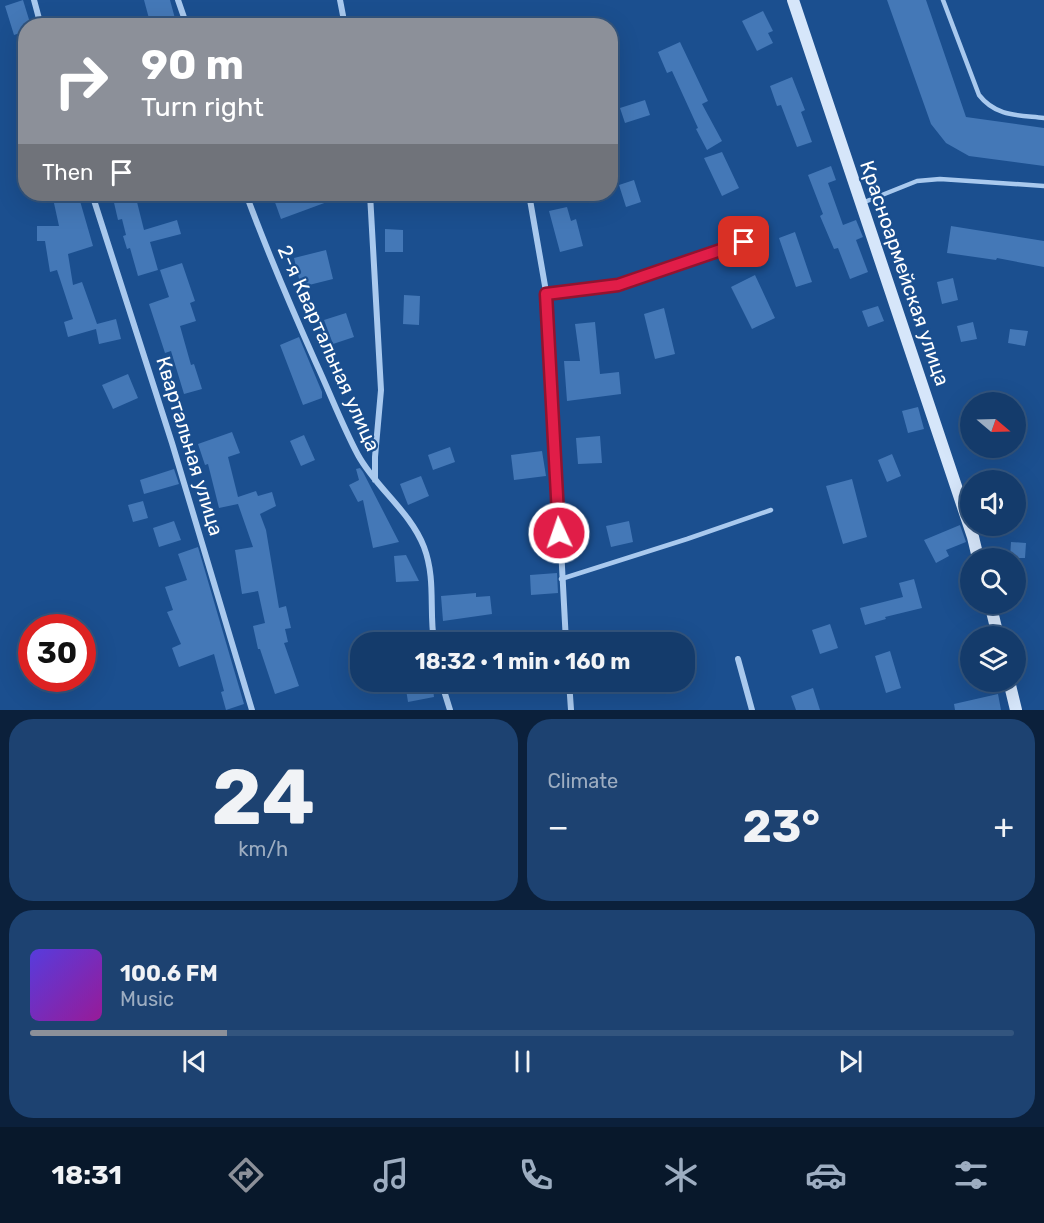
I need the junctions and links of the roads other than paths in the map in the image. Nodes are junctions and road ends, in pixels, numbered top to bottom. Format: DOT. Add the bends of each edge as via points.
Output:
graph roads {
  1 [pos="34,0"];
  2 [pos="178,0"];
  3 [pos="340,0"];
  4 [pos="793,0"];
  5 [pos="943,0"];
  6 [pos="39,18"];
  7 [pos="184,18"];
  8 [pos="343,18"];
  9 [pos="1044,118"];
  10 [pos="1044,186"];
  11 [pos="94,201"];
  12 [pos="249,201"];
  13 [pos="370,201"];
  14 [pos="530,201"];
  15 [pos="861,204"];
  16 [pos="744,242"];
  17 [pos="546,294"];
  18 [pos="375,480"];
  19 [pos="771,510"];
  20 [pos="976,548"];
  21 [pos="561,579"];
  22 [pos="433,632"];
  23 [pos="565,632"];
  24 [pos="738,659"];
  25 [pos="444,692"];
  26 [pos="570,692"];
  27 [pos="1012,692"];
  28 [pos="252,710"];
  29 [pos="450,710"];
  30 [pos="571,710"];
  31 [pos="752,710"];
  32 [pos="1017,710"];
  1 -- 6 [label="street"];
  2 -- 7 [label="street"];
  3 -- 8 [label="street"];
  4 -- 15 [label="street, Красноармейская улица"];
  5 -- 9 [label="lane" via="979,95 988,106 999,112"];
  10 -- 15 [label="lane" via="917,181"];
  11 -- 28 [label="street, Квартальная улица"];
  12 -- 18 [label="street, 2-я Квартальная улица" via="267,252 347,432"];
  13 -- 18 [label="street" via="381,390"];
  14 -- 17 [label="street"];
  15 -- 20 [label="street, Красноармейская улица"];
  16 -- 17 [label="lane" via="618,285"];
  17 -- 21 [label="street"];
  18 -- 22 [label="street, 2-я Квартальная улица" via="409,520 424,547 431,569"];
  19 -- 21 [label="lane"];
  21 -- 23 [label="street"];
  24 -- 31 [label="street"];
  25 -- 29 [label="street"];
  26 -- 30 [label="street"];
  27 -- 32 [label="street"];
}
